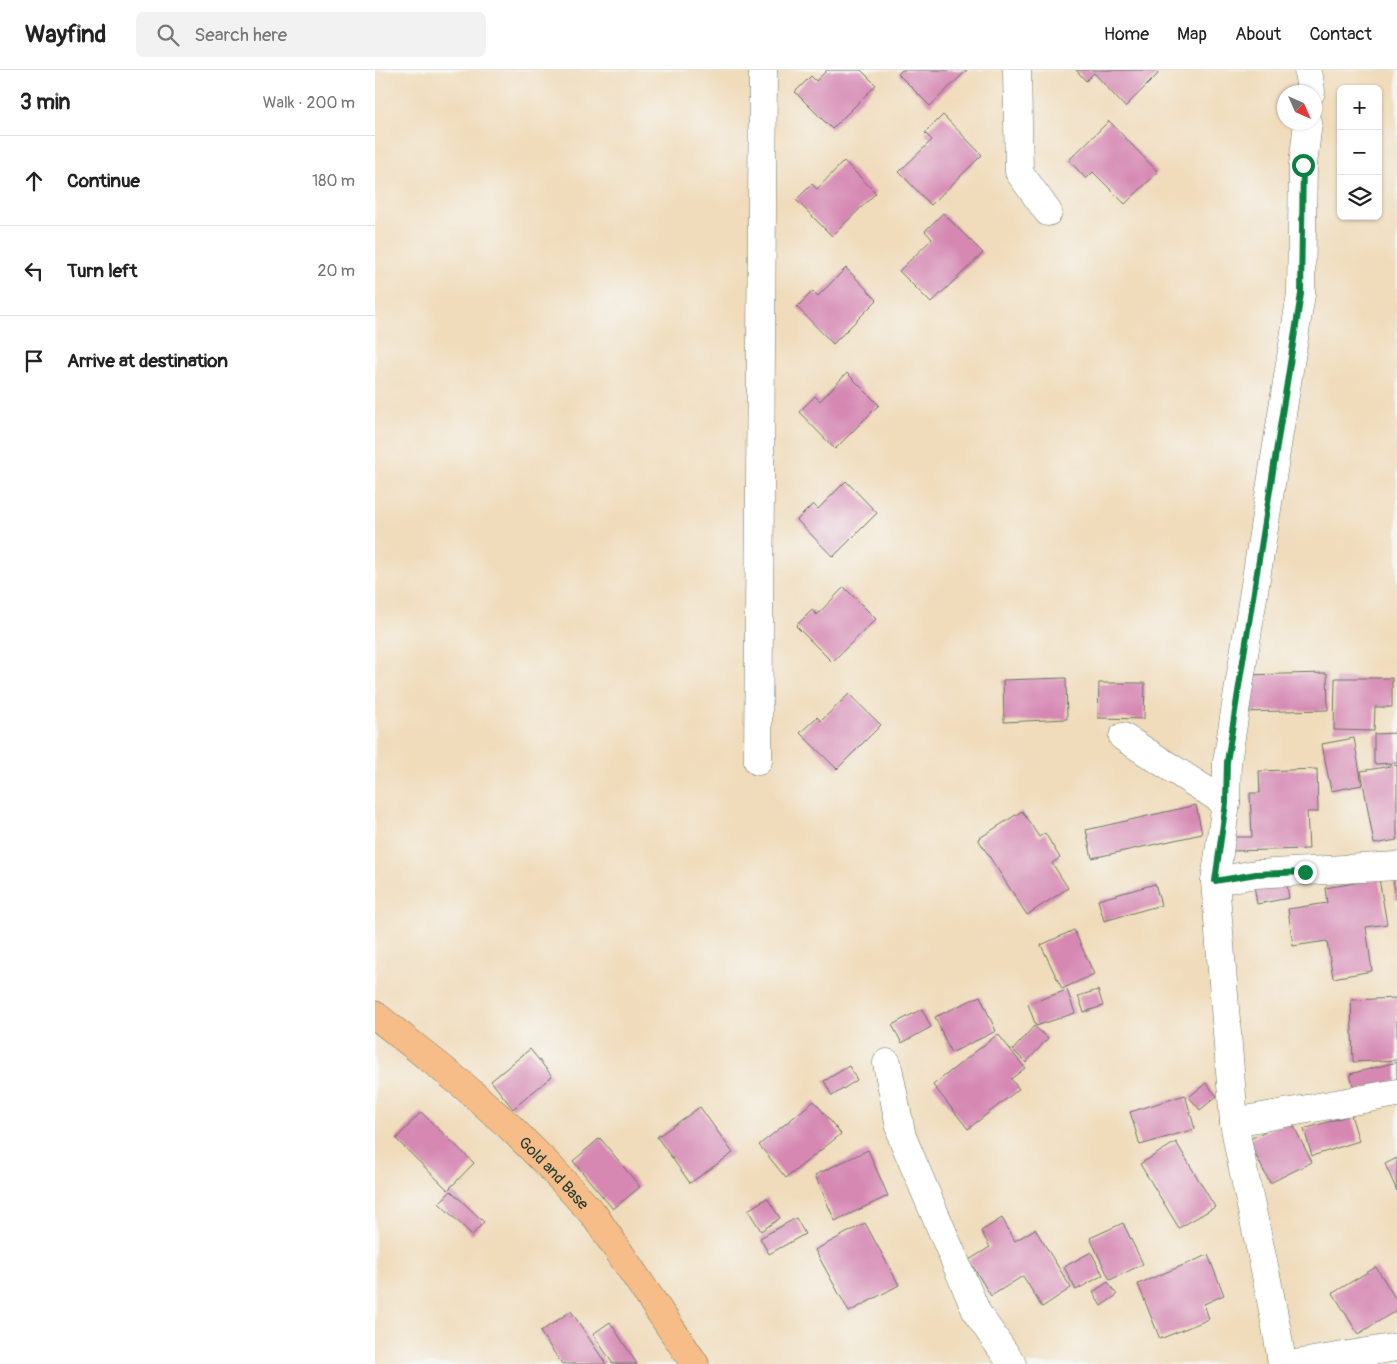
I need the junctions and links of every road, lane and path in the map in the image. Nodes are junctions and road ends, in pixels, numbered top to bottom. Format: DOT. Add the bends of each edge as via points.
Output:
graph roads {
  1 [pos="763,70"];
  2 [pos="1017,70"];
  3 [pos="1308,70"];
  4 [pos="1310,85"];
  5 [pos="1307,130"];
  6 [pos="1048,212"];
  7 [pos="1123,737"];
  8 [pos="758,761"];
  9 [pos="1226,803"];
  10 [pos="1397,866"];
  11 [pos="1215,881"];
  12 [pos="375,1015"];
  13 [pos="887,1063"];
  14 [pos="1397,1093"];
  15 [pos="1234,1122"];
  16 [pos="1397,1347"];
  17 [pos="695,1364"];
  18 [pos="1012,1364"];
  19 [pos="1282,1364"];
  20 [pos="1295,1364"];
  1 -- 8 [label="street"];
  2 -- 6 [label="street" via="1019,172"];
  3 -- 4 [label="street"];
  5 -- 9 [label="street" via="1303,165 1301,294 1227,762"];
  7 -- 9 [label="street"];
  9 -- 11 [label="street"];
  10 -- 11 [label="street" via="1256,874"];
  11 -- 15 [label="street"];
  12 -- 17 [label="main road, Gold and Base" via="463,1086 550,1167 594,1215"];
  13 -- 18 [label="street" via="902,1137 977,1313"];
  14 -- 15 [label="street"];
  15 -- 19 [label="street"];
  16 -- 20 [label="street"];
}
